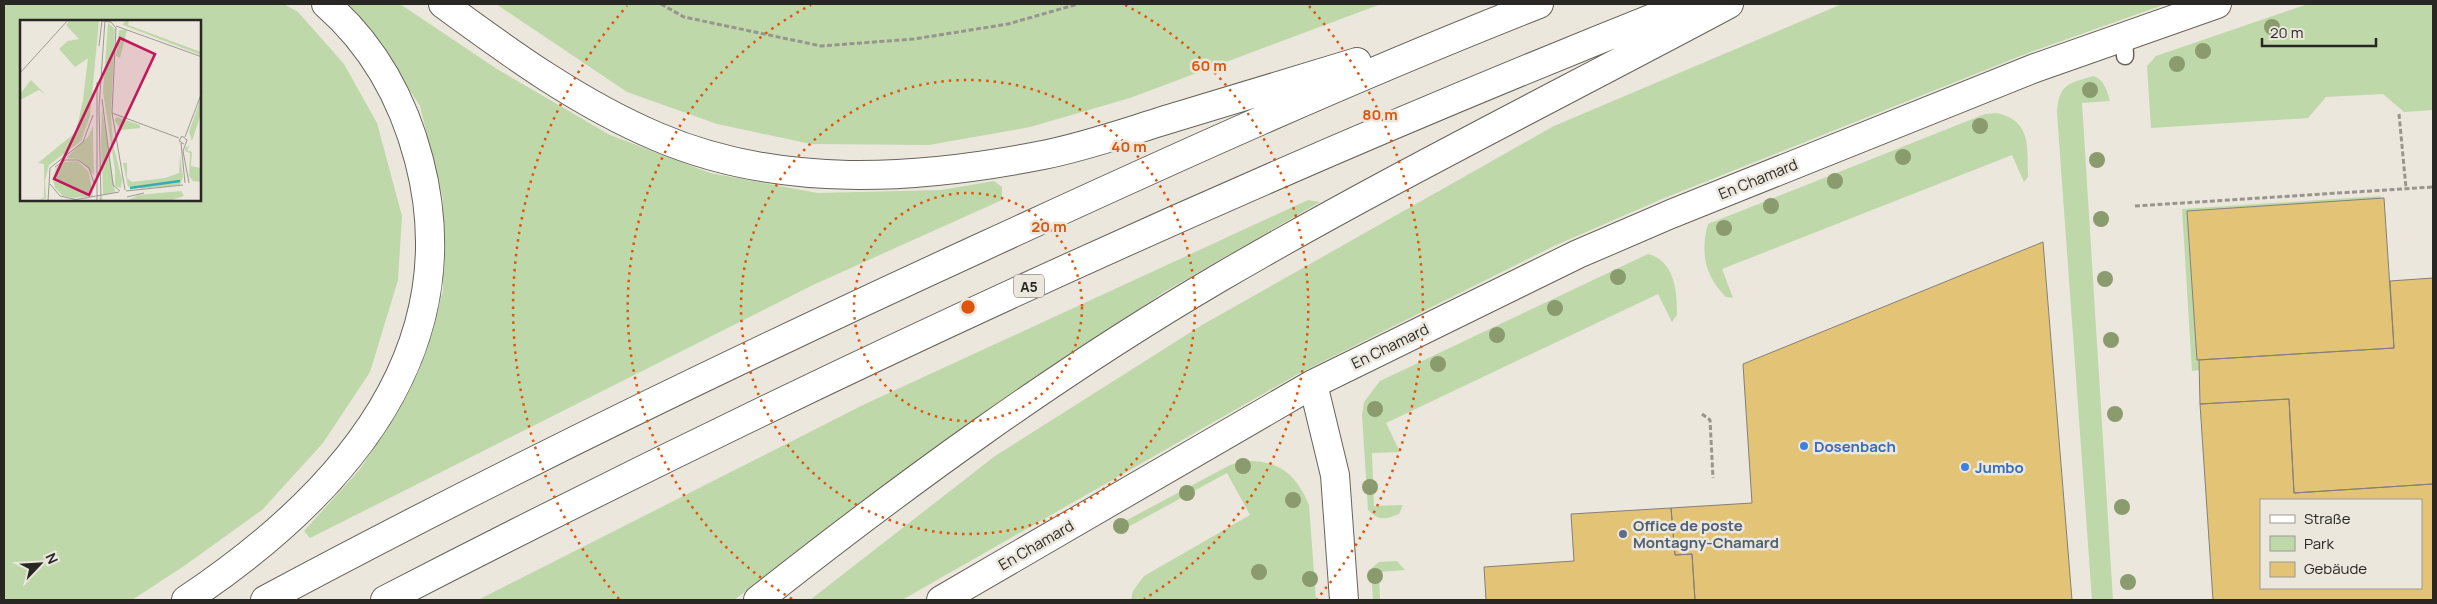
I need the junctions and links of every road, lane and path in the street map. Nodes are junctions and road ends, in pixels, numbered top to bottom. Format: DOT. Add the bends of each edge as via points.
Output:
graph roads {
  1 [pos="326,4"];
  2 [pos="443,4"];
  3 [pos="661,4"];
  4 [pos="1078,4"];
  5 [pos="1539,4"];
  6 [pos="1688,4"];
  7 [pos="1729,4"];
  8 [pos="2217,4"];
  9 [pos="1500,19"];
  10 [pos="2399,114"];
  11 [pos="2433,186"];
  12 [pos="2406,188"];
  13 [pos="2135,206"];
  14 [pos="1313,384"];
  15 [pos="1702,414"];
  16 [pos="1713,478"];
  17 [pos="186,600"];
  18 [pos="265,600"];
  19 [pos="384,600"];
  20 [pos="758,600"];
  21 [pos="941,600"];
  22 [pos="1344,600"];
  1 -- 17 [label="main road" via="343,19 373,56 396,94 412,133 429,213 429,260 423,306 414,344 397,383 379,417 356,449 281,529"];
  2 -- 9 [label="main road" via="568,90 616,118 660,138 712,156 764,167 866,176 934,173 1045,155"];
  3 -- 4 [label="path" via="684,17 821,46 914,38 1008,24"];
  5 -- 9 [label="main road"];
  6 -- 19 [label="main road, A5" via="1527,68 1064,269 678,451"];
  7 -- 20 [label="main road" via="1324,219 1216,280 1088,360 970,441 889,498"];
  8 -- 14 [label="main road, En Chamard" via="2125,45 1890,126 1603,243"];
  9 -- 18 [label="main road" via="1326,92 854,306 497,480"];
  10 -- 12 [label="path"];
  11 -- 12 [label="path"];
  12 -- 13 [label="path"];
  14 -- 21 [label="main road, En Chamard"];
  14 -- 22 [label="main road" via="1335,475"];
  15 -- 16 [label="path" via="1710,420"];
}
